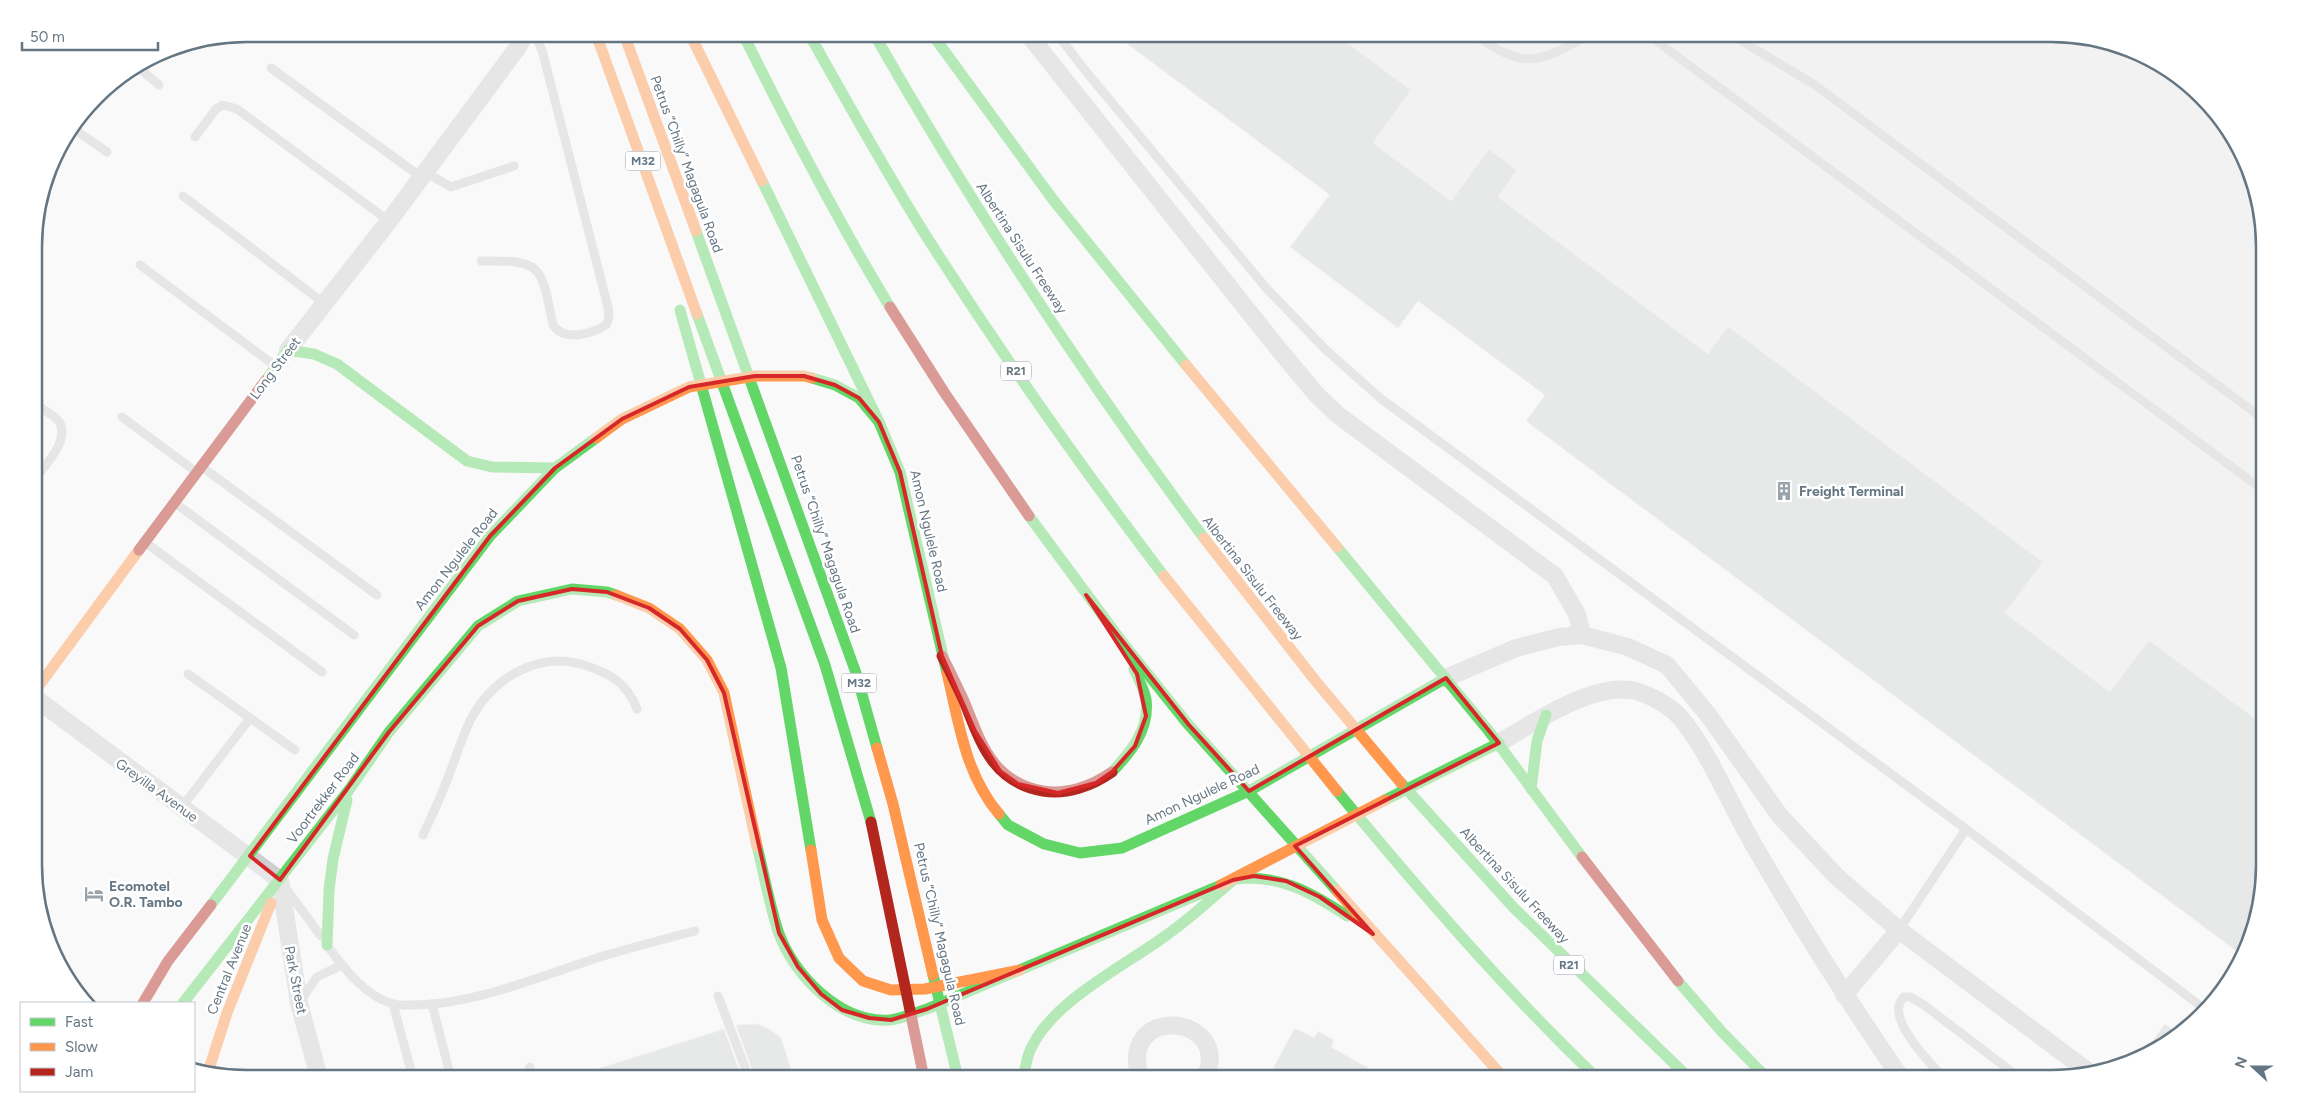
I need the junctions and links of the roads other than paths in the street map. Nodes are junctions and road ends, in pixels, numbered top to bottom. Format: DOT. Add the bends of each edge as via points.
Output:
graph roads {
  1 [pos="521,42"];
  2 [pos="538,42"];
  3 [pos="599,42"];
  4 [pos="627,42"];
  5 [pos="694,42"];
  6 [pos="747,42"];
  7 [pos="813,42"];
  8 [pos="878,42"];
  9 [pos="938,42"];
  10 [pos="1034,42"];
  11 [pos="1064,42"];
  12 [pos="1485,42"];
  13 [pos="1577,42"];
  14 [pos="1658,42"];
  15 [pos="1743,42"];
  16 [pos="271,68"];
  17 [pos="143,72"];
  18 [pos="159,84"];
  19 [pos="619,97"];
  20 [pos="78,132"];
  21 [pos="195,137"];
  22 [pos="106,152"];
  23 [pos="514,166"];
  24 [pos="423,174"];
  25 [pos="183,196"];
  26 [pos="388,221"];
  27 [pos="481,261"];
  28 [pos="140,265"];
  29 [pos="668,267"];
  30 [pos="676,295"];
  31 [pos="325,304"];
  32 [pos="288,350"];
  33 [pos="276,366"];
  34 [pos="42,409"];
  35 [pos="2256,414"];
  36 [pos="122,417"];
  37 [pos="879,422"];
  38 [pos="555,468"];
  39 [pos="42,469"];
  40 [pos="200,469"];
  41 [pos="2256,485"];
  42 [pos="175,503"];
  43 [pos="146,543"];
  44 [pos="377,595"];
  45 [pos="1086,595"];
  46 [pos="354,635"];
  47 [pos="1582,636"];
  48 [pos="942,656"];
  49 [pos="322,672"];
  50 [pos="188,674"];
  51 [pos="1446,678"];
  52 [pos="42,682"];
  53 [pos="42,703"];
  54 [pos="638,709"];
  55 [pos="1546,715"];
  56 [pos="250,718"];
  57 [pos="1499,743"];
  58 [pos="295,750"];
  59 [pos="1531,789"];
  60 [pos="349,790"];
  61 [pos="1249,791"];
  62 [pos="182,808"];
  63 [pos="1966,829"];
  64 [pos="423,835"];
  65 [pos="1295,846"];
  66 [pos="250,856"];
  67 [pos="1234,879"];
  68 [pos="280,880"];
  69 [pos="1899,930"];
  70 [pos="695,931"];
  71 [pos="1373,934"];
  72 [pos="327,945"];
  73 [pos="342,965"];
  74 [pos="1020,970"];
  75 [pos="1844,995"];
  76 [pos="718,996"];
  77 [pos="144,1002"];
  78 [pos="184,1002"];
  79 [pos="299,1003"];
  80 [pos="393,1004"];
  81 [pos="432,1004"];
  82 [pos="2199,1005"];
  83 [pos="210,1066"];
  84 [pos="530,1067"];
  85 [pos="2082,1067"];
  86 [pos="317,1070"];
  87 [pos="411,1070"];
  88 [pos="450,1070"];
  89 [pos="529,1070"];
  90 [pos="747,1070"];
  91 [pos="922,1070"];
  92 [pos="956,1070"];
  93 [pos="1025,1070"];
  94 [pos="1138,1070"];
  95 [pos="1209,1070"];
  96 [pos="1497,1070"];
  97 [pos="1589,1070"];
  98 [pos="1680,1070"];
  99 [pos="1759,1070"];
  100 [pos="1896,1070"];
  101 [pos="1938,1070"];
  102 [pos="2009,1070"];
  1 -- 24 [label="street, Long Street"];
  2 -- 27 [label="lane" via="608,307 606,325 580,335 568,335 557,330 553,325 546,288 537,271 521,261"];
  3 -- 19 [label="main road, M32"];
  4 -- 92 [label="main road, Petrus “Chilly” Magagula Road / M32" via="856,673 894,804"];
  5 -- 37 [label="main road"];
  6 -- 45 [label="main road" via="833,209 903,330 980,449"];
  7 -- 97 [label="main road, R21" via="898,190 1037,403 1137,541 1252,689 1404,870 1522,1005"];
  8 -- 98 [label="main road, Albertina Sisulu Freeway / R21" via="1009,259 1189,521 1306,670 1456,845 1574,970"];
  9 -- 51 [label="main road" via="1058,207 1183,364"];
  10 -- 47 [label="street" via="1316,394 1338,415 1555,576 1577,614"];
  11 -- 63 [label="lane" via="1267,289 1325,349 1380,398"];
  12 -- 13 [label="lane" via="1498,52 1521,59 1542,59"];
  14 -- 41 [label="lane"];
  15 -- 35 [label="lane" via="1815,85"];
  16 -- 24 [label="lane"];
  17 -- 18 [label="lane"];
  19 -- 29 [label="main road"];
  19 -- 91 [label="main road, M32" via="825,665 870,817"];
  20 -- 22 [label="lane"];
  21 -- 26 [label="lane" via="216,109 223,105 237,108"];
  23 -- 24 [label="lane" via="451,187"];
  24 -- 26 [label="street, Long Street"];
  25 -- 31 [label="lane"];
  26 -- 31 [label="street, Long Street"];
  28 -- 33 [label="lane"];
  30 -- 74 [label="main road" via="781,668 822,920 839,958 863,981 891,990 925,989"];
  31 -- 32 [label="street, Long Street"];
  32 -- 33 [label="main road, Long Street"];
  32 -- 38 [label="main road" via="314,354 337,364 467,461 492,467"];
  33 -- 40 [label="main road, Long Street"];
  34 -- 39 [label="lane" via="59,422 62,433"];
  36 -- 40 [label="lane"];
  37 -- 38 [label="main road, Amon Ngulele Road" via="859,398 834,386 804,376 755,376 689,387 622,419"];
  37 -- 48 [label="main road, Amon Ngulele Road" via="900,472"];
  38 -- 66 [label="main road, Amon Ngulele Road" via="490,536"];
  40 -- 42 [label="main road, Long Street"];
  40 -- 44 [label="lane"];
  42 -- 43 [label="main road, Long Street"];
  42 -- 46 [label="lane"];
  43 -- 49 [label="lane"];
  43 -- 52 [label="main road, Long Street"];
  45 -- 48 [label="main road" via="1137,674 1146,702 1143,731 1135,746 1125,760 1096,783 1072,791 1038,791 1018,784 1000,770 975,731"];
  45 -- 61 [label="main road" via="1189,725"];
  47 -- 51 [label="street" via="1559,637 1516,648"];
  47 -- 69 [label="street" via="1628,646 1667,665 1709,716 1780,816 1837,877"];
  48 -- 61 [label="main road, Amon Ngulele Road" via="968,762 984,797 1008,825 1044,844 1080,853 1122,848"];
  50 -- 56 [label="lane"];
  51 -- 57 [label="main road"];
  51 -- 61 [label="main road, Amon Ngulele Road"];
  53 -- 62 [label="street, Greyilla Avenue"];
  54 -- 64 [label="lane" via="632,694 615,678 581,664 551,661 513,673 485,699 471,719"];
  55 -- 57 [label="street"];
  55 -- 59 [label="main road" via="1536,741"];
  55 -- 75 [label="street" via="1574,701 1630,690 1673,710 1707,758 1751,841"];
  56 -- 58 [label="lane"];
  56 -- 62 [label="lane"];
  57 -- 59 [label="main road"];
  57 -- 65 [label="main road"];
  59 -- 99 [label="main road" via="1666,966"];
  60 -- 68 [label="main road, Voortrekker Road"];
  60 -- 72 [label="main road" via="333,859"];
  60 -- 74 [label="main road, Voortrekker Road" via="389,732 478,626 518,601 572,589 608,592 649,608 680,629 712,668 724,694 779,933 798,967 821,994 842,1010 869,1018 892,1020"];
  61 -- 65 [label="main road"];
  62 -- 66 [label="street, Greyilla Avenue"];
  63 -- 69 [label="lane"];
  63 -- 82 [label="lane"];
  65 -- 67 [label="main road"];
  65 -- 71 [label="main road"];
  66 -- 68 [label="street, Greyilla Avenue"];
  66 -- 77 [label="main road" via="168,961"];
  67 -- 71 [label="main road" via="1254,876 1286,881 1320,897"];
  67 -- 74 [label="main road"];
  67 -- 93 [label="main road" via="1168,935 1066,1004 1040,1035 1028,1056"];
  68 -- 72 [label="lane"];
  68 -- 78 [label="main road"];
  68 -- 79 [label="street, Park Street"];
  68 -- 83 [label="main road, Central Avenue" via="227,1012"];
  69 -- 75 [label="street"];
  69 -- 85 [label="street"];
  70 -- 81 [label="lane" via="510,986"];
  71 -- 96 [label="main road"];
  72 -- 73 [label="lane"];
  73 -- 79 [label="lane" via="317,977"];
  73 -- 80 [label="lane" via="368,990"];
  75 -- 100 [label="street"];
  76 -- 90 [label="lane"];
  79 -- 86 [label="street, Park Street"];
  80 -- 81 [label="lane"];
  80 -- 87 [label="lane"];
  81 -- 88 [label="lane"];
  84 -- 89 [label="lane"];
  94 -- 95 [label="street" via="1139,1045 1150,1031 1166,1024 1184,1025 1199,1034 1208,1050"];
  101 -- 102 [label="lane" via="1899,1020 1900,1000 1910,997 1924,1005"];
}
